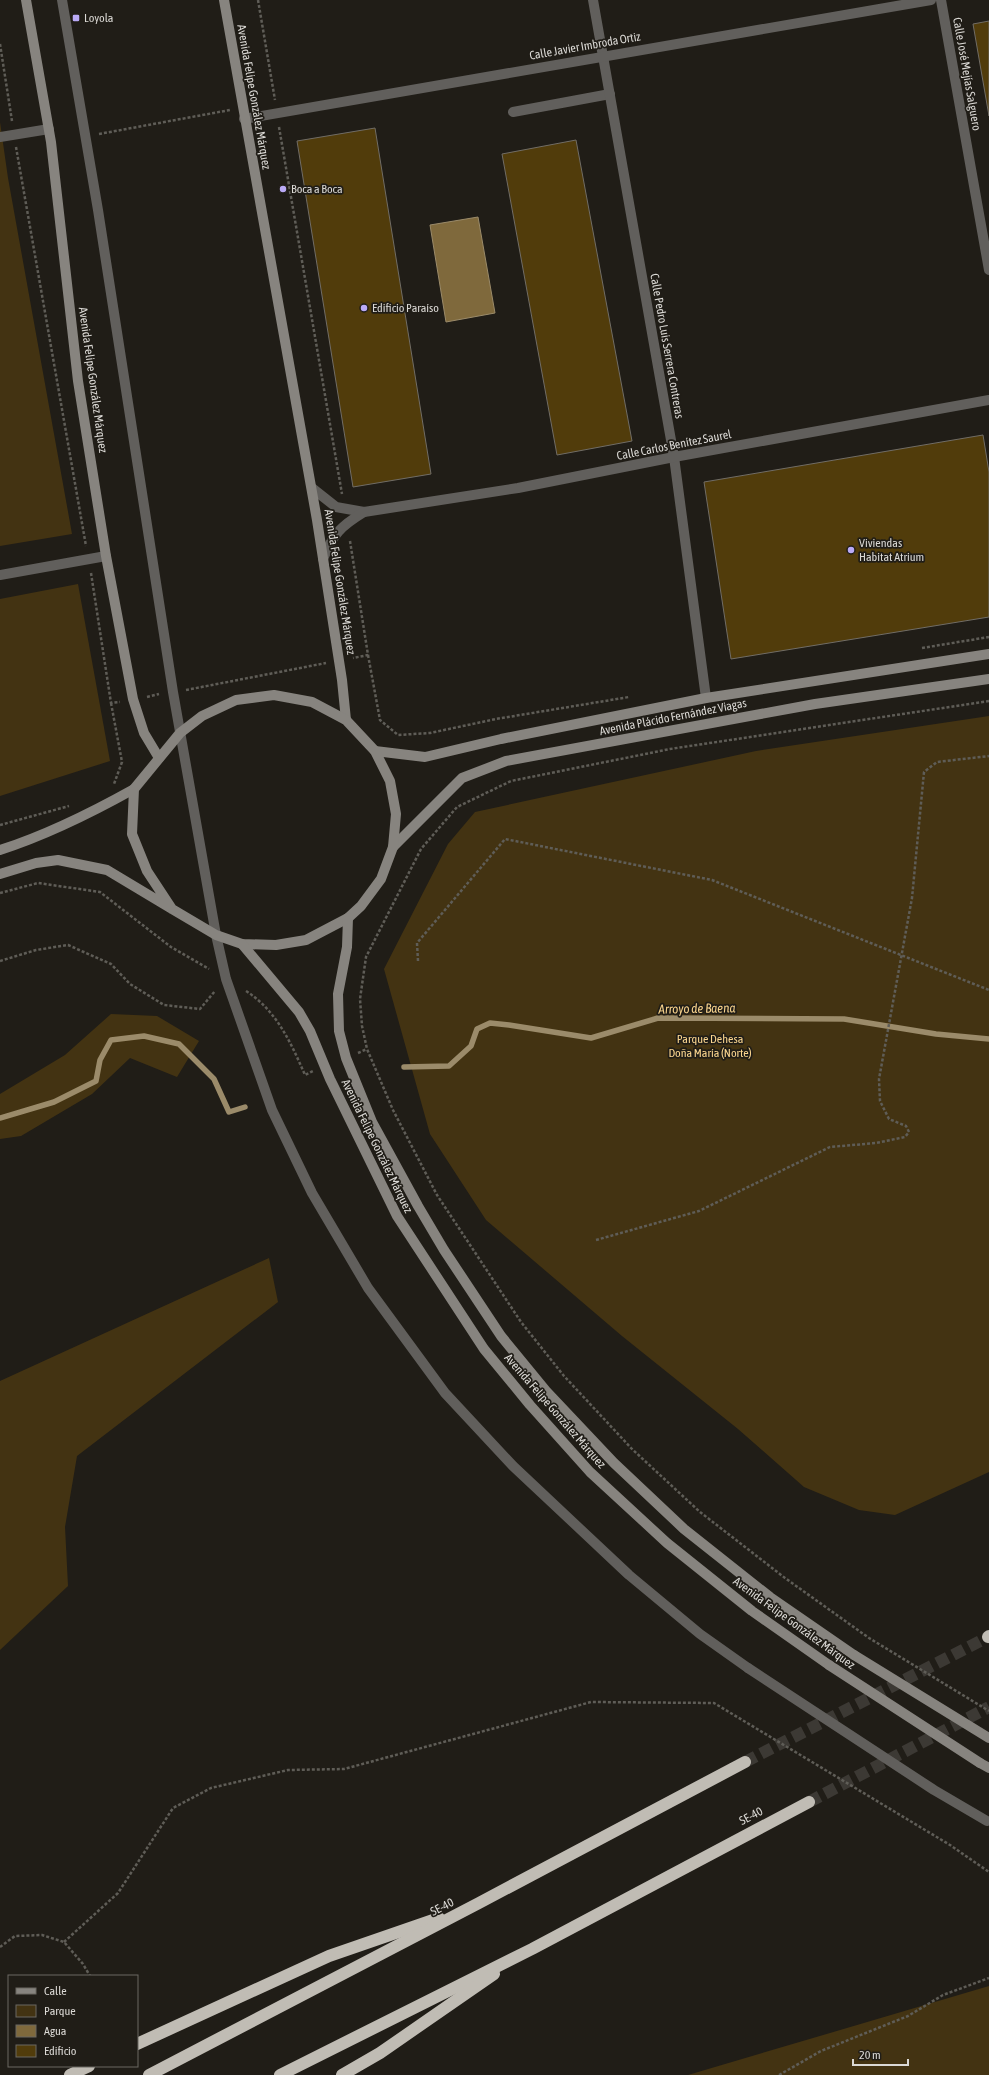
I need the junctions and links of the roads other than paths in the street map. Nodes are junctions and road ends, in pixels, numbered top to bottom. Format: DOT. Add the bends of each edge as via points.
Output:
graph roads {
  1 [pos="26,0"];
  2 [pos="62,0"];
  3 [pos="224,0"];
  4 [pos="593,0"];
  5 [pos="931,0"];
  6 [pos="941,0"];
  7 [pos="603,57"];
  8 [pos="610,94"];
  9 [pos="513,112"];
  10 [pos="244,119"];
  11 [pos="49,129"];
  12 [pos="0,137"];
  13 [pos="989,270"];
  14 [pos="989,400"];
  15 [pos="674,457"];
  16 [pos="312,488"];
  17 [pos="364,512"];
  18 [pos="106,556"];
  19 [pos="323,559"];
  20 [pos="0,575"];
  21 [pos="989,654"];
  22 [pos="989,679"];
  23 [pos="706,698"];
  24 [pos="346,720"];
  25 [pos="180,733"];
  26 [pos="376,751"];
  27 [pos="159,758"];
  28 [pos="134,789"];
  29 [pos="393,847"];
  30 [pos="0,850"];
  31 [pos="0,874"];
  32 [pos="172,910"];
  33 [pos="348,918"];
  34 [pos="216,935"];
  35 [pos="242,944"];
  36 [pos="989,1738"];
  37 [pos="745,1762"];
  38 [pos="989,1768"];
  39 [pos="809,1802"];
  40 [pos="988,1822"];
  41 [pos="479,1903"];
  42 [pos="532,1948"];
  43 [pos="138,2044"];
  44 [pos="88,2067"];
  45 [pos="70,2075"];
  46 [pos="150,2075"];
  47 [pos="280,2075"];
  48 [pos="342,2075"];
  1 -- 11 [label="main road, Avenida Felipe González Márquez"];
  2 -- 25 [label="street" via="98,210"];
  3 -- 10 [label="main road, Avenida Felipe González Márquez"];
  4 -- 7 [label="street, Calle Pedro Luis Serrera Contreras"];
  5 -- 7 [label="street, Calle Javier Imbroda Ortiz"];
  6 -- 13 [label="street, Calle José Mejías Salguero"];
  7 -- 8 [label="street, Calle Pedro Luis Serrera Contreras"];
  7 -- 10 [label="street, Calle Javier Imbroda Ortiz"];
  8 -- 9 [label="street"];
  8 -- 15 [label="street, Calle Pedro Luis Serrera Contreras"];
  10 -- 16 [label="main road, Avenida Felipe González Márquez"];
  11 -- 12 [label="street"];
  11 -- 18 [label="main road, Avenida Felipe González Márquez" via="78,381"];
  14 -- 15 [label="street, Calle Carlos Benítez Saurel"];
  15 -- 17 [label="street, Calle Carlos Benítez Saurel" via="518,488"];
  15 -- 23 [label="street, Calle Pedro Luis Serrera Contreras"];
  16 -- 17 [label="street, Calle Carlos Benítez Saurel" via="336,507"];
  16 -- 19 [label="main road, Avenida Felipe González Márquez"];
  17 -- 19 [label="street, Calle Carlos Benítez Saurel" via="347,522 331,540"];
  18 -- 20 [label="street"];
  18 -- 27 [label="main road, Avenida Felipe González Márquez" via="133,699 144,733"];
  19 -- 24 [label="main road, Avenida Felipe González Márquez"];
  21 -- 23 [label="main road, Avenida Plácido Fernández Viagas"];
  22 -- 29 [label="main road, Avenida Plácido Fernández Viagas" via="815,704 506,761 462,778"];
  23 -- 26 [label="main road, Avenida Plácido Fernández Viagas" via="425,757"];
  24 -- 25 [label="main road" via="312,702 274,695 236,700 202,716"];
  24 -- 26 [label="main road"];
  25 -- 27 [label="main road"];
  25 -- 34 [label="street"];
  26 -- 29 [label="main road" via="390,781 396,814"];
  27 -- 28 [label="main road"];
  28 -- 30 [label="main road" via="33,840"];
  28 -- 32 [label="main road" via="132,834 147,871"];
  29 -- 33 [label="main road" via="381,879 361,906"];
  31 -- 32 [label="main road" via="36,863 58,860 107,870"];
  32 -- 34 [label="main road"];
  33 -- 35 [label="main road" via="306,940 276,944"];
  33 -- 36 [label="main road, Avenida Felipe González Márquez, bridge" via="347,947 338,994 339,1031 346,1058 372,1122 418,1206 501,1336 546,1391 614,1463 684,1528 770,1598 854,1655"];
  34 -- 35 [label="main road"];
  34 -- 40 [label="street, bridge" via="226,979 272,1110 312,1193 368,1288 445,1393 513,1466 623,1569 700,1634 934,1790"];
  35 -- 38 [label="main road, Avenida Felipe González Márquez, bridge" via="299,1012 397,1216 484,1349 590,1472 667,1543 752,1611"];
  37 -- 41 [label="highway, SE-40 / SE-40"];
  39 -- 42 [label="highway, SE-40 / SE-40"];
  41 -- 43 [label="highway" via="329,1956"];
  41 -- 46 [label="highway, SE-40 / SE-40"];
  42 -- 47 [label="highway, SE-40 / SE-40"];
  42 -- 48 [label="highway" via="380,2053"];
  44 -- 45 [label="highway"];
}
